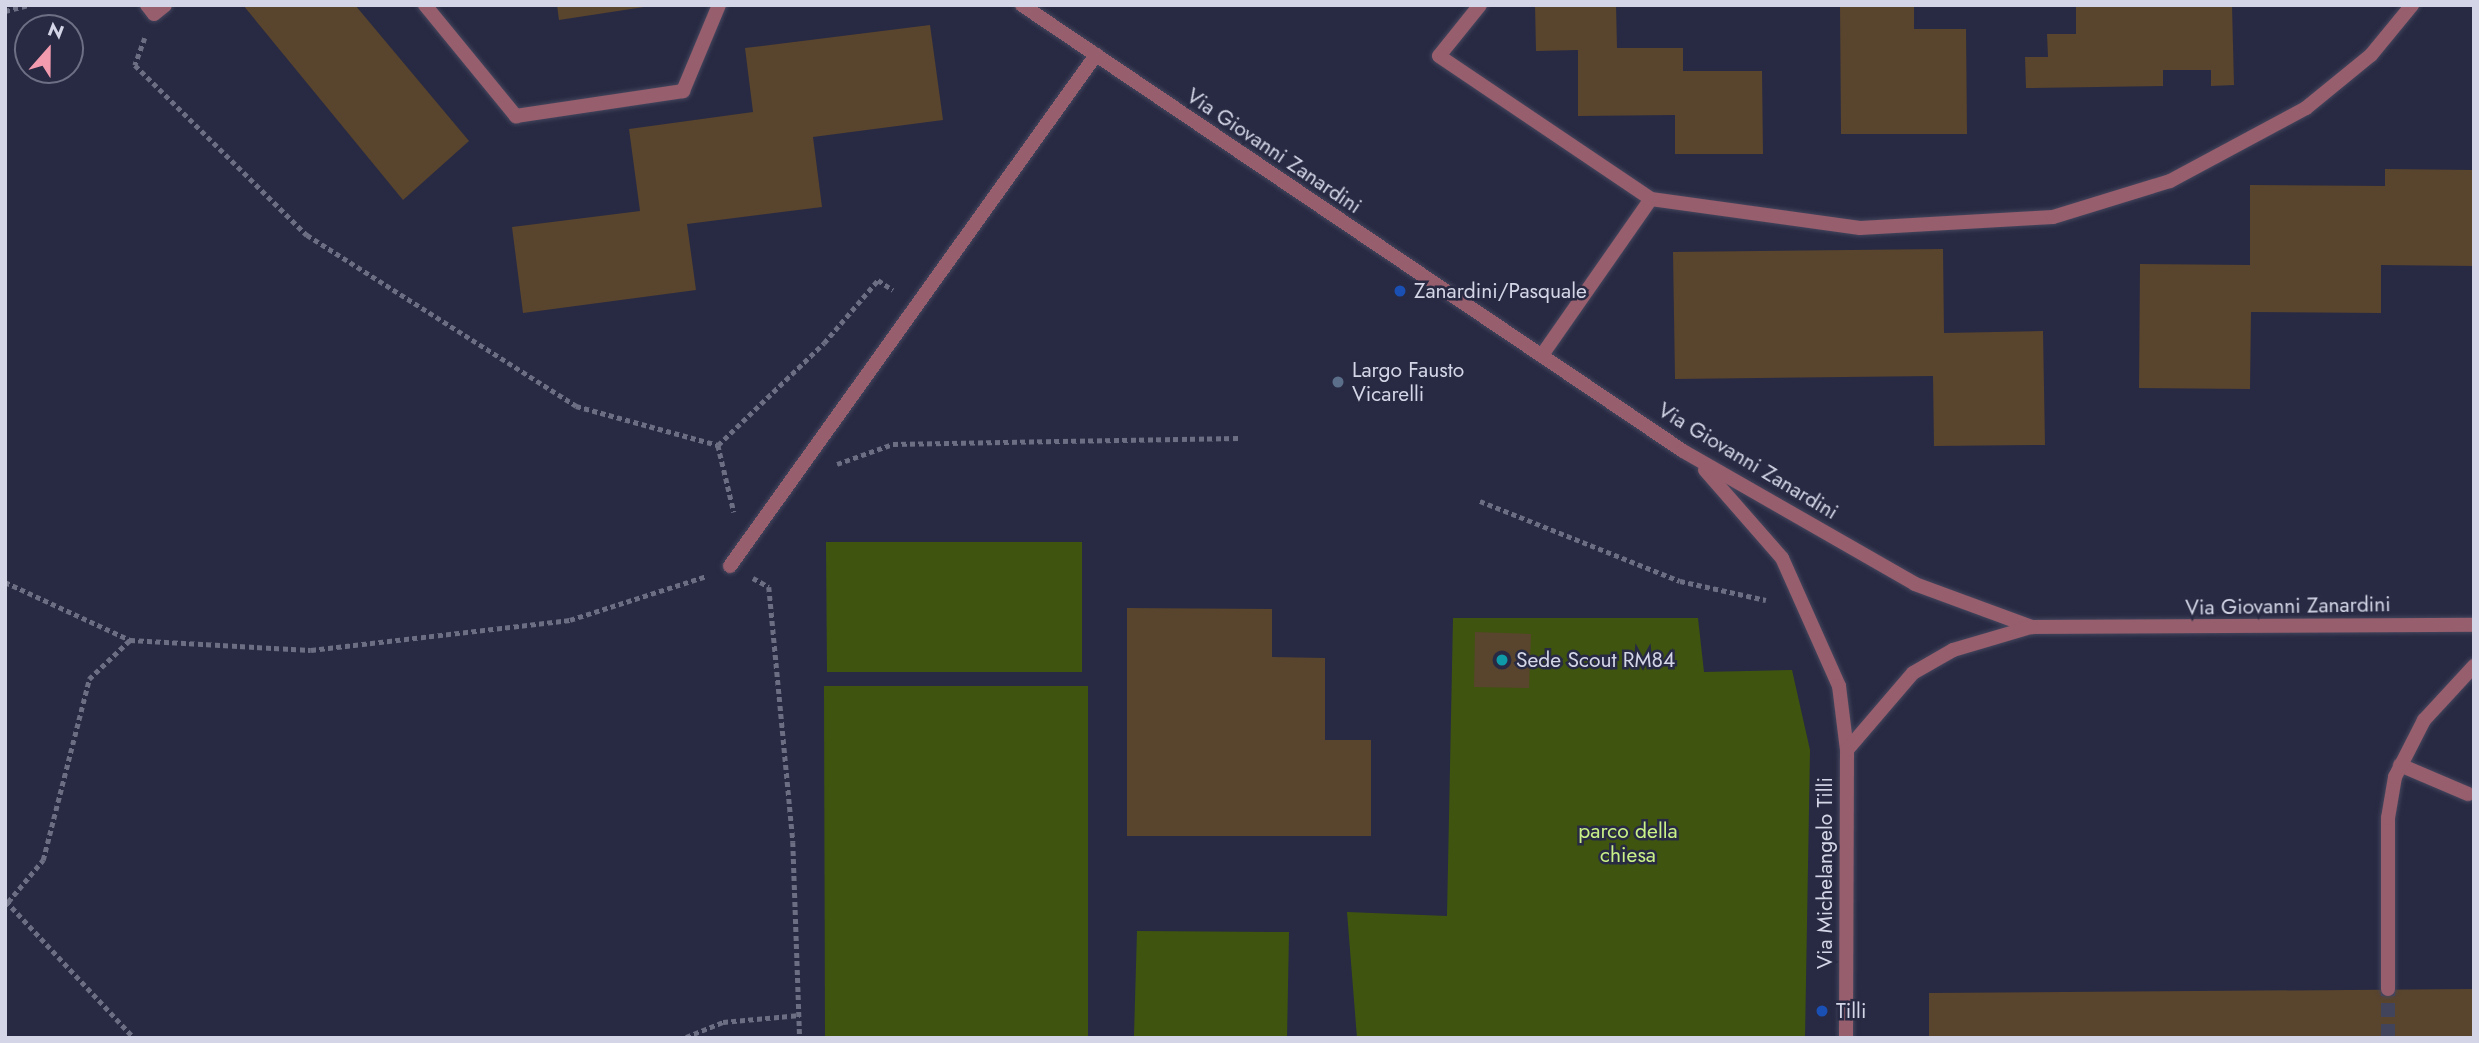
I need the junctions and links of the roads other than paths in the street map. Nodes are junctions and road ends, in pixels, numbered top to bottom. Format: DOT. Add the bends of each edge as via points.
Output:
graph roads {
  1 [pos="425,5"];
  2 [pos="719,5"];
  3 [pos="1022,5"];
  4 [pos="1480,5"];
  5 [pos="2412,5"];
  6 [pos="1096,55"];
  7 [pos="1651,199"];
  8 [pos="1542,355"];
  9 [pos="1683,451"];
  10 [pos="730,566"];
  11 [pos="2474,625"];
  12 [pos="2032,627"];
  13 [pos="2474,666"];
  14 [pos="1847,750"];
  15 [pos="2400,765"];
  16 [pos="2468,794"];
  17 [pos="2388,989"];
  18 [pos="1846,1038"];
  1 -- 2 [label="street" via="516,116 683,91"];
  3 -- 6 [label="street, Via Giovanni Zanardini"];
  4 -- 7 [label="street" via="1439,56"];
  5 -- 7 [label="street" via="2371,55 2306,108 2235,151 2169,181 2065,214 2005,223 1860,228"];
  6 -- 8 [label="street, Via Giovanni Zanardini"];
  6 -- 10 [label="street"];
  7 -- 8 [label="street"];
  8 -- 9 [label="street, Via Giovanni Zanardini"];
  9 -- 12 [label="street, Via Giovanni Zanardini" via="1915,584"];
  9 -- 14 [label="street, Via Michelangelo Tilli" via="1743,508 1791,574 1832,662"];
  11 -- 12 [label="street, Via Giovanni Zanardini"];
  12 -- 14 [label="street, Via Michelangelo Tilli" via="1953,650 1913,673"];
  13 -- 15 [label="street" via="2424,720"];
  14 -- 18 [label="street, Via Michelangelo Tilli"];
  15 -- 16 [label="street"];
  15 -- 17 [label="street" via="2388,818"];
}
